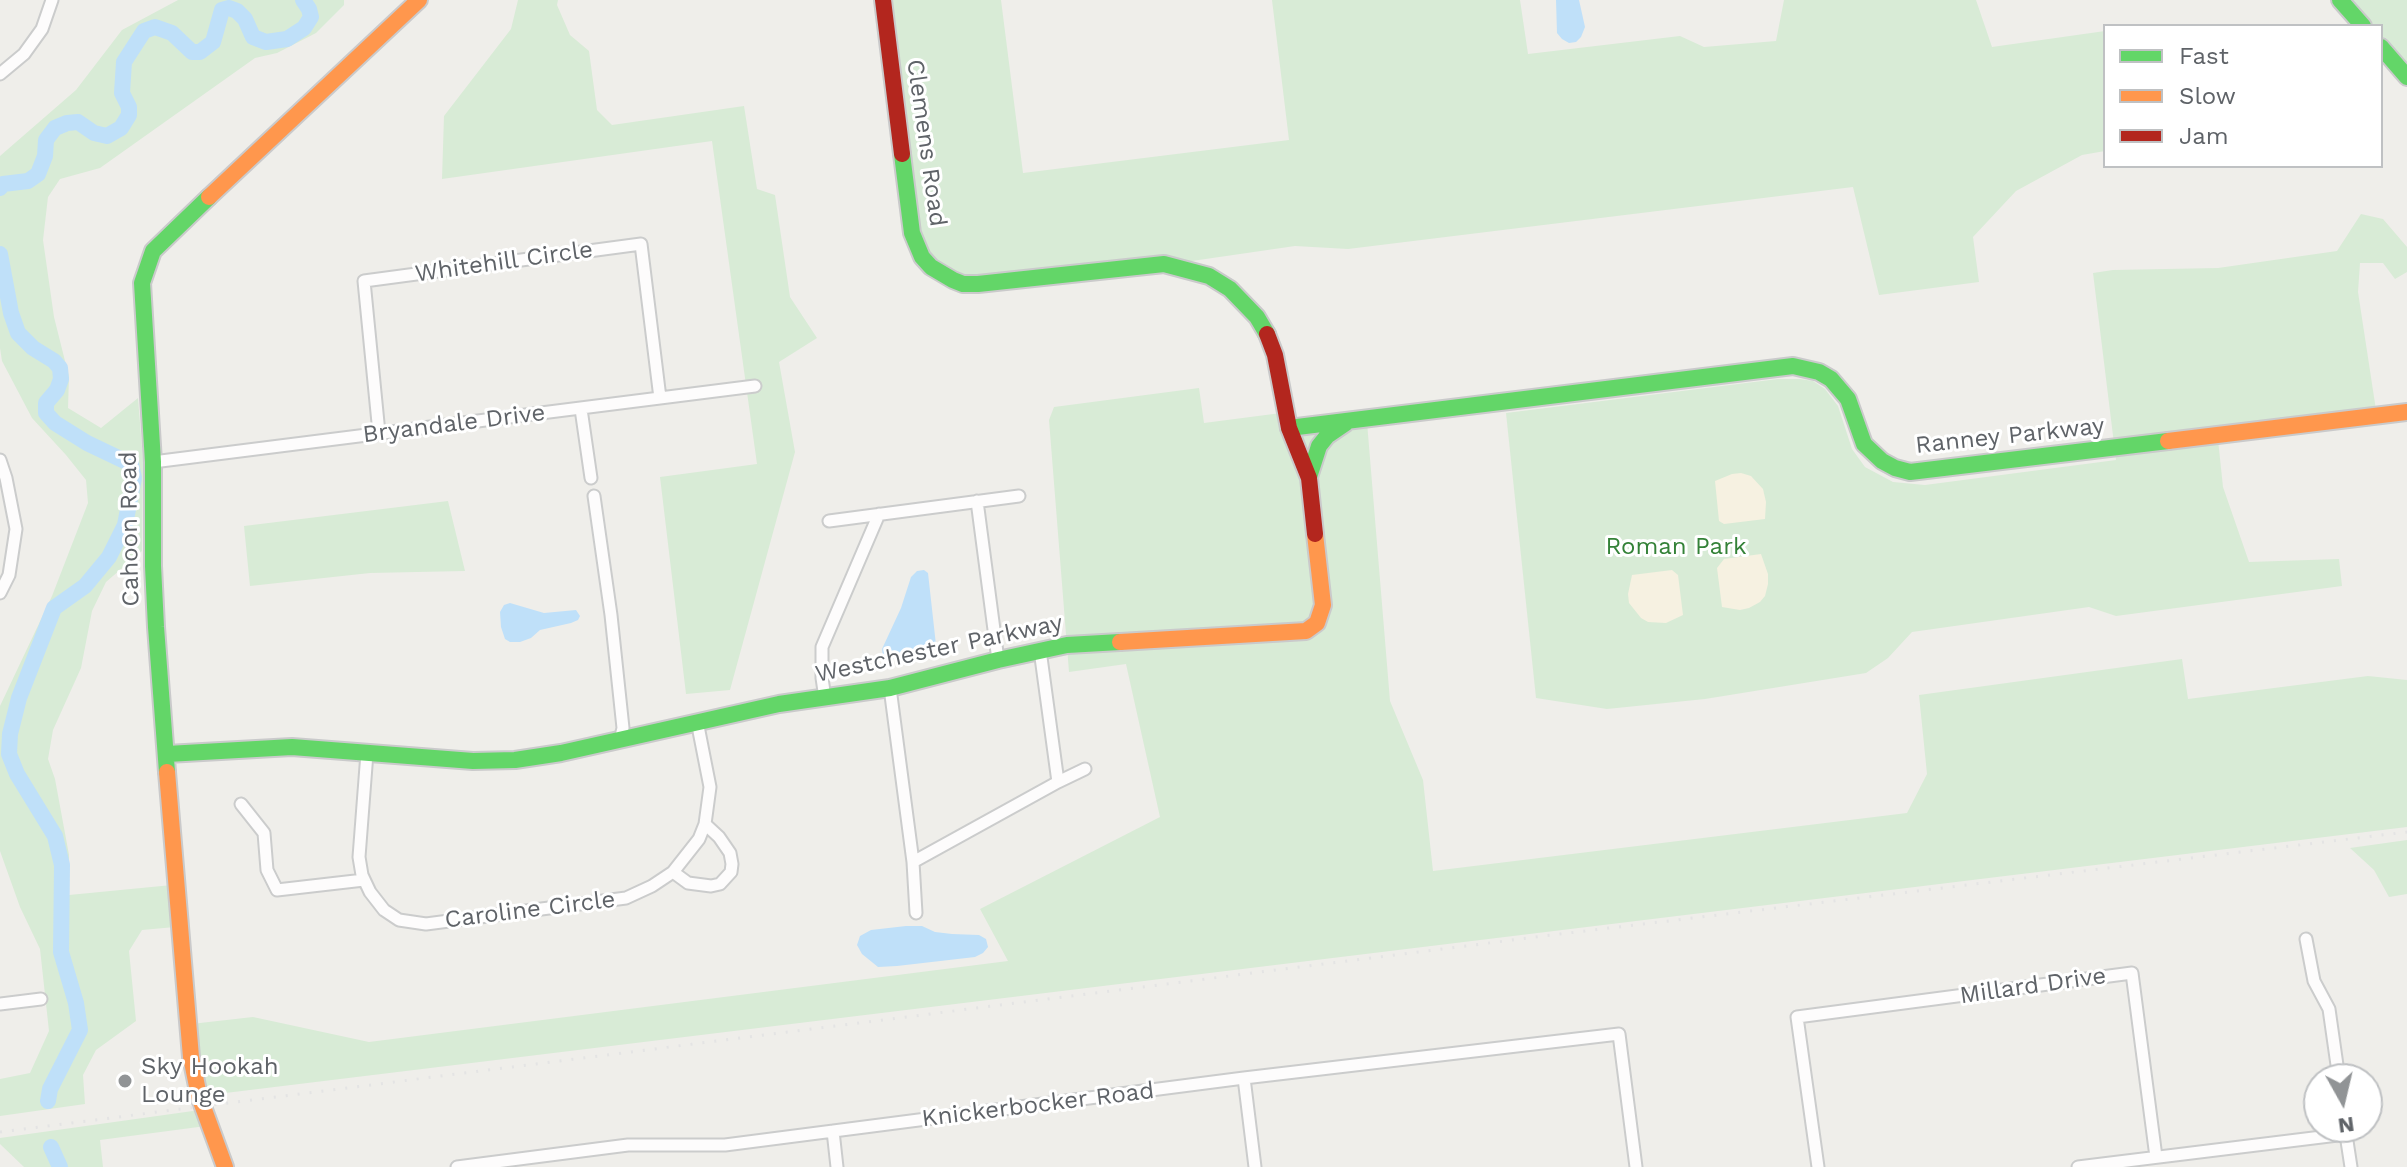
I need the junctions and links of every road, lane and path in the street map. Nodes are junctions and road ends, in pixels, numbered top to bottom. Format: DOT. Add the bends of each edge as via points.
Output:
graph roads {
  1 [pos="52,0"];
  2 [pos="419,0"];
  3 [pos="883,0"];
  4 [pos="2340,0"];
  5 [pos="2361,24"];
  6 [pos="2383,49"];
  7 [pos="0,74"];
  8 [pos="2407,77"];
  9 [pos="1185,268"];
  10 [pos="755,386"];
  11 [pos="660,398"];
  12 [pos="581,409"];
  13 [pos="2407,412"];
  14 [pos="1353,420"];
  15 [pos="1289,428"];
  16 [pos="379,433"];
  17 [pos="0,460"];
  18 [pos="153,462"];
  19 [pos="3,478"];
  20 [pos="591,478"];
  21 [pos="1309,478"];
  22 [pos="594,496"];
  23 [pos="1019,496"];
  24 [pos="977,501"];
  25 [pos="879,514"];
  26 [pos="829,521"];
  27 [pos="0,593"];
  28 [pos="1040,650"];
  29 [pos="998,660"];
  30 [pos="890,688"];
  31 [pos="825,698"];
  32 [pos="697,721"];
  33 [pos="620,740"];
  34 [pos="367,753"];
  35 [pos="167,754"];
  36 [pos="1085,769"];
  37 [pos="1058,782"];
  38 [pos="241,804"];
  39 [pos="705,824"];
  40 [pos="913,862"];
  41 [pos="673,872"];
  42 [pos="364,880"];
  43 [pos="916,913"];
  44 [pos="2306,939"];
  45 [pos="41,999"];
  46 [pos="0,1004"];
  47 [pos="2337,1063"];
  48 [pos="1244,1078"];
  49 [pos="833,1131"];
  50 [pos="2303,1137"];
  51 [pos="2348,1143"];
  52 [pos="2156,1157"];
  53 [pos="225,1167"];
  54 [pos="457,1167"];
  55 [pos="837,1167"];
  56 [pos="1255,1167"];
  57 [pos="1636,1167"];
  58 [pos="1818,1167"];
  59 [pos="2078,1167"];
  60 [pos="2351,1167"];
  1 -- 7 [label="street" via="42,29"];
  2 -- 18 [label="street, Cahoon Road" via="153,251 142,283 142,303"];
  3 -- 9 [label="street, Clemens Road" via="912,233 931,267 963,284 1141,265"];
  4 -- 5 [label="street"];
  6 -- 8 [label="street"];
  9 -- 15 [label="street, Westchester Parkway" via="1230,289 1257,317 1275,355"];
  10 -- 11 [label="street, Bryandale Drive"];
  11 -- 12 [label="street, Bryandale Drive"];
  11 -- 16 [label="street, Whitehill Circle" via="641,244 364,281"];
  12 -- 16 [label="street, Bryandale Drive"];
  12 -- 20 [label="street"];
  13 -- 14 [label="street, Ranney Parkway" via="1910,472 1872,453 1841,389 1806,367"];
  14 -- 15 [label="street, Ranney Parkway"];
  14 -- 21 [label="street" via="1319,446"];
  15 -- 21 [label="street, Westchester Parkway"];
  16 -- 18 [label="street, Bryandale Drive"];
  17 -- 19 [label="street"];
  18 -- 35 [label="street, Cahoon Road" via="153,566"];
  19 -- 27 [label="street" via="16,529 9,575"];
  21 -- 28 [label="street, Westchester Parkway" via="1323,605 1311,628"];
  22 -- 33 [label="street" via="611,615"];
  23 -- 24 [label="street"];
  24 -- 25 [label="street"];
  24 -- 29 [label="street"];
  25 -- 26 [label="street"];
  25 -- 31 [label="street" via="822,647"];
  28 -- 29 [label="street, Westchester Parkway"];
  28 -- 37 [label="street"];
  29 -- 30 [label="street, Westchester Parkway"];
  30 -- 31 [label="street, Westchester Parkway"];
  30 -- 40 [label="street"];
  31 -- 32 [label="street, Westchester Parkway"];
  32 -- 33 [label="street, Westchester Parkway"];
  32 -- 39 [label="street, Caroline Circle" via="710,787"];
  33 -- 34 [label="street, Westchester Parkway" via="515,760"];
  34 -- 35 [label="street, Westchester Parkway" via="280,747"];
  34 -- 42 [label="street" via="359,857"];
  35 -- 53 [label="street, Cahoon Road" via="191,1057"];
  36 -- 37 [label="street"];
  37 -- 40 [label="street"];
  38 -- 42 [label="street" via="264,833 267,870 277,890"];
  39 -- 41 [label="street, Caroline Circle"];
  39 -- 41 [label="street" via="730,853 726,879 698,886"];
  40 -- 43 [label="street"];
  41 -- 42 [label="street, Caroline Circle" via="626,898 426,924 399,920 384,910"];
  44 -- 47 [label="street" via="2314,981 2329,1009"];
  45 -- 46 [label="street"];
  48 -- 49 [label="street, Knickerbocker Road"];
  48 -- 56 [label="street"];
  48 -- 57 [label="street, Knickerbocker Road" via="1619,1034"];
  49 -- 54 [label="street, Knickerbocker Road" via="725,1145 628,1145"];
  49 -- 55 [label="street"];
  50 -- 52 [label="street"];
  51 -- 60 [label="street"];
  52 -- 58 [label="street, Millard Drive" via="2132,973 1797,1017"];
  52 -- 59 [label="street"];
}
